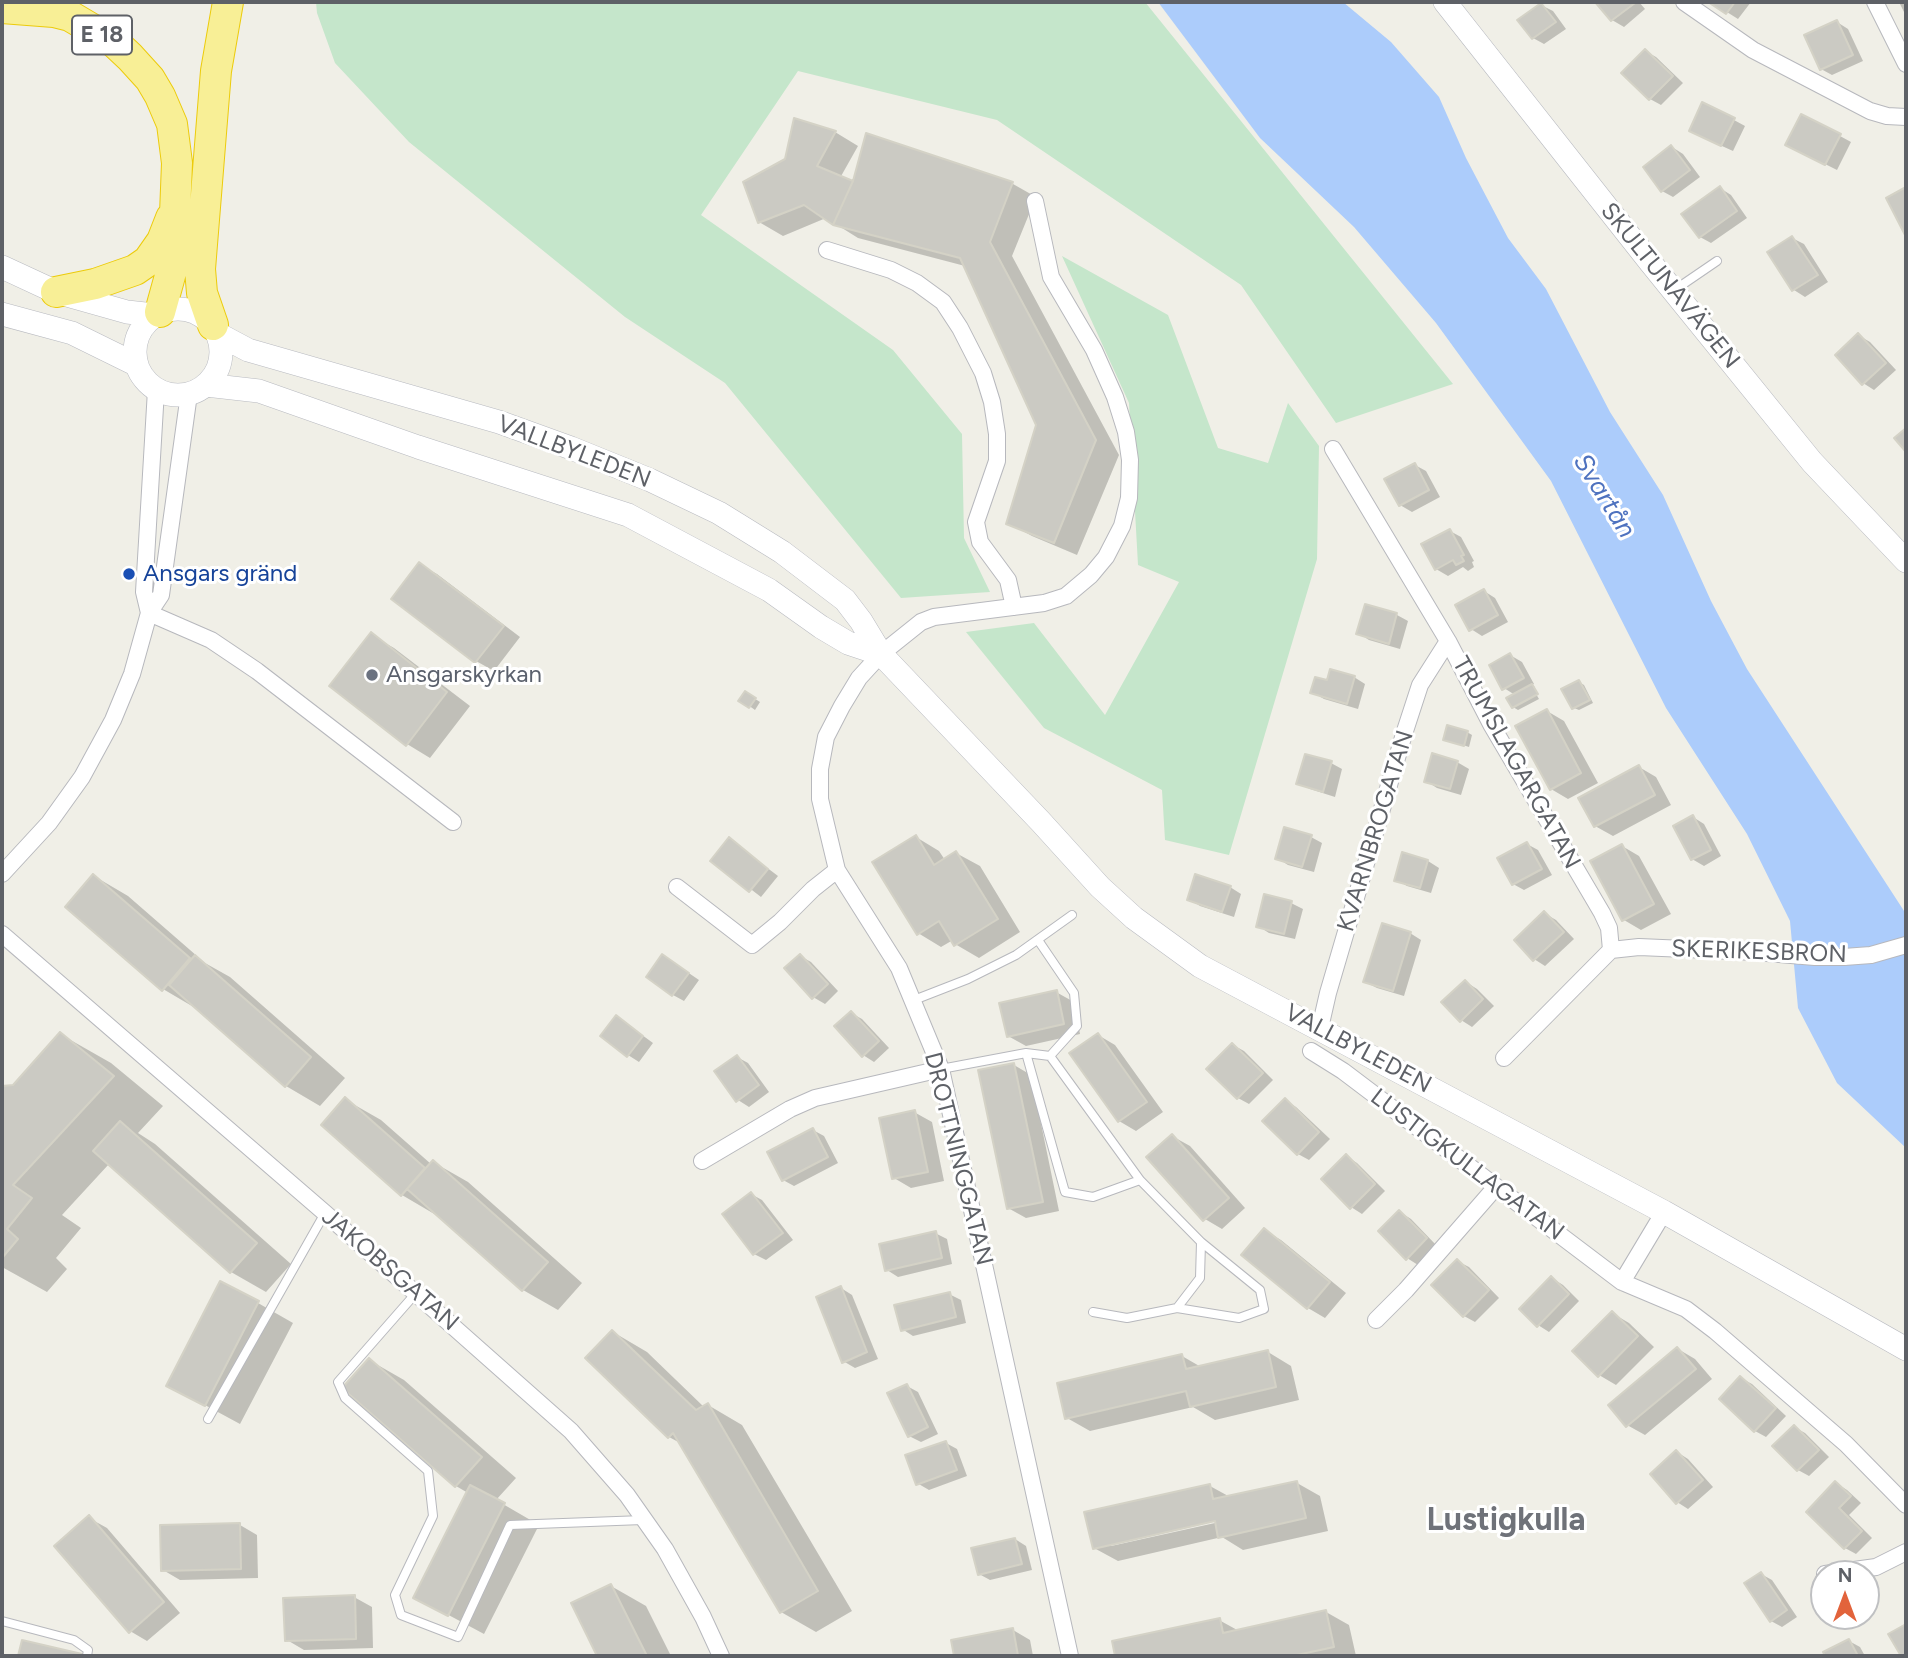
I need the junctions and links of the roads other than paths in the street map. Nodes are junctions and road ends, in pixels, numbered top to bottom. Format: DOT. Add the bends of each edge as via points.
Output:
graph roads {
  1 [pos="228,2"];
  2 [pos="1445,2"];
  3 [pos="1684,2"];
  4 [pos="1875,2"];
  5 [pos="2,8"];
  6 [pos="1906,64"];
  7 [pos="1906,117"];
  8 [pos="177,201"];
  9 [pos="1035,201"];
  10 [pos="827,250"];
  11 [pos="1717,261"];
  12 [pos="2,267"];
  13 [pos="1674,291"];
  14 [pos="56,292"];
  15 [pos="2,314"];
  16 [pos="157,314"];
  17 [pos="216,329"];
  18 [pos="137,365"];
  19 [pos="156,390"];
  20 [pos="198,390"];
  21 [pos="1333,449"];
  22 [pos="1906,561"];
  23 [pos="1014,607"];
  24 [pos="149,613"];
  25 [pos="1448,641"];
  26 [pos="881,654"];
  27 [pos="453,822"];
  28 [pos="837,870"];
  29 [pos="2,874"];
  30 [pos="677,887"];
  31 [pos="1072,915"];
  32 [pos="2,934"];
  33 [pos="1038,940"];
  34 [pos="1906,945"];
  35 [pos="1611,950"];
  36 [pos="914,1000"];
  37 [pos="1320,1028"];
  38 [pos="1311,1051"];
  39 [pos="1026,1053"];
  40 [pos="1050,1056"];
  41 [pos="1504,1058"];
  42 [pos="940,1069"];
  43 [pos="702,1161"];
  44 [pos="1140,1180"];
  45 [pos="1495,1188"];
  46 [pos="1664,1212"];
  47 [pos="325,1213"];
  48 [pos="1201,1242"];
  49 [pos="1622,1282"];
  50 [pos="416,1293"];
  51 [pos="1177,1308"];
  52 [pos="1093,1312"];
  53 [pos="1376,1320"];
  54 [pos="1906,1349"];
  55 [pos="208,1419"];
  56 [pos="1906,1504"];
  57 [pos="645,1520"];
  58 [pos="1906,1552"];
  59 [pos="1880,1565"];
  60 [pos="2,1621"];
  61 [pos="86,1656"];
  62 [pos="721,1656"];
  63 [pos="1070,1656"];
  1 -- 17 [label="highway" via="216,71 200,269 202,293"];
  2 -- 13 [label="main road, SKULTUNAVÄGEN"];
  3 -- 7 [label="street" via="1753,50 1870,111"];
  4 -- 6 [label="street"];
  5 -- 8 [label="highway, E 18" via="70,16 114,42 144,71 172,124"];
  8 -- 14 [label="highway, E 18" via="162,241 148,261 115,277"];
  8 -- 16 [label="highway, E 18" via="173,265"];
  9 -- 23 [label="street, DROTTNINGGATAN" via="1051,277 1094,350 1122,421 1130,460 1129,498 1122,526 1091,575 1066,596"];
  10 -- 23 [label="street" via="916,283 943,302 960,328 983,373 997,434 997,461 976,522 980,542 1008,580"];
  11 -- 13 [label="lane"];
  12 -- 14 [label="main road"];
  13 -- 22 [label="main road, SKULTUNAVÄGEN" via="1812,462"];
  14 -- 16 [label="main road" via="127,312"];
  15 -- 18 [label="main road" via="72,333"];
  16 -- 17 [label="main road" via="188,309"];
  16 -- 18 [label="main road" via="137,338"];
  17 -- 20 [label="main road" via="219,364"];
  17 -- 26 [label="main road, VALLBYLEDEN" via="248,350 571,447 719,513 782,552 845,600"];
  18 -- 19 [label="main road"];
  19 -- 20 [label="main road" via="173,395"];
  19 -- 24 [label="street" via="144,592"];
  20 -- 24 [label="street" via="161,595"];
  20 -- 26 [label="main road, VALLBYLEDEN" via="259,391 628,515 769,590 848,643"];
  21 -- 25 [label="street, TRUMSLAGARGATAN"];
  23 -- 26 [label="street, DROTTNINGGATAN" via="922,621"];
  24 -- 27 [label="street" via="211,640 257,671"];
  24 -- 29 [label="street" via="132,674 82,777 49,823"];
  25 -- 35 [label="street, TRUMSLAGARGATAN" via="1492,726 1602,913"];
  25 -- 37 [label="street, KVARNBROGATAN" via="1420,685 1412,709"];
  26 -- 28 [label="street, DROTTNINGGATAN" via="859,678 826,737 820,799"];
  26 -- 37 [label="main road, VALLBYLEDEN" via="1134,918 1200,965"];
  28 -- 30 [label="street" via="752,945"];
  28 -- 36 [label="street, DROTTNINGGATAN"];
  31 -- 33 [label="lane"];
  32 -- 47 [label="street, JAKOBSGATAN"];
  33 -- 36 [label="lane" via="968,979"];
  33 -- 40 [label="lane" via="1074,993 1077,1026"];
  34 -- 35 [label="street, SKERIKESBRON" via="1844,957 1639,947"];
  35 -- 41 [label="street"];
  36 -- 42 [label="street, DROTTNINGGATAN"];
  37 -- 46 [label="main road, VALLBYLEDEN"];
  38 -- 45 [label="street, LUSTIGKULLAGATAN"];
  39 -- 40 [label="lane"];
  39 -- 42 [label="lane"];
  39 -- 44 [label="lane" via="1065,1192 1093,1197"];
  40 -- 44 [label="lane"];
  42 -- 43 [label="street" via="816,1098"];
  42 -- 63 [label="street, DROTTNINGGATAN"];
  44 -- 48 [label="lane"];
  45 -- 49 [label="street, LUSTIGKULLAGATAN"];
  45 -- 53 [label="street"];
  46 -- 49 [label="street"];
  46 -- 54 [label="main road, VALLBYLEDEN"];
  47 -- 50 [label="street, JAKOBSGATAN"];
  47 -- 55 [label="lane"];
  48 -- 51 [label="lane" via="1200,1278"];
  48 -- 51 [label="lane" via="1260,1290 1264,1309 1239,1318"];
  49 -- 56 [label="street, LUSTIGKULLAGATAN" via="1686,1309 1715,1331 1846,1444"];
  50 -- 57 [label="street, JAKOBSGATAN" via="571,1431"];
  50 -- 57 [label="lane" via="338,1382 345,1398 428,1471 433,1516 395,1595 401,1615 458,1637 510,1525"];
  51 -- 52 [label="lane" via="1127,1318"];
  57 -- 62 [label="street, JAKOBSGATAN" via="704,1617"];
  58 -- 59 [label="street"];
  60 -- 61 [label="lane" via="74,1640 88,1650"];
}
